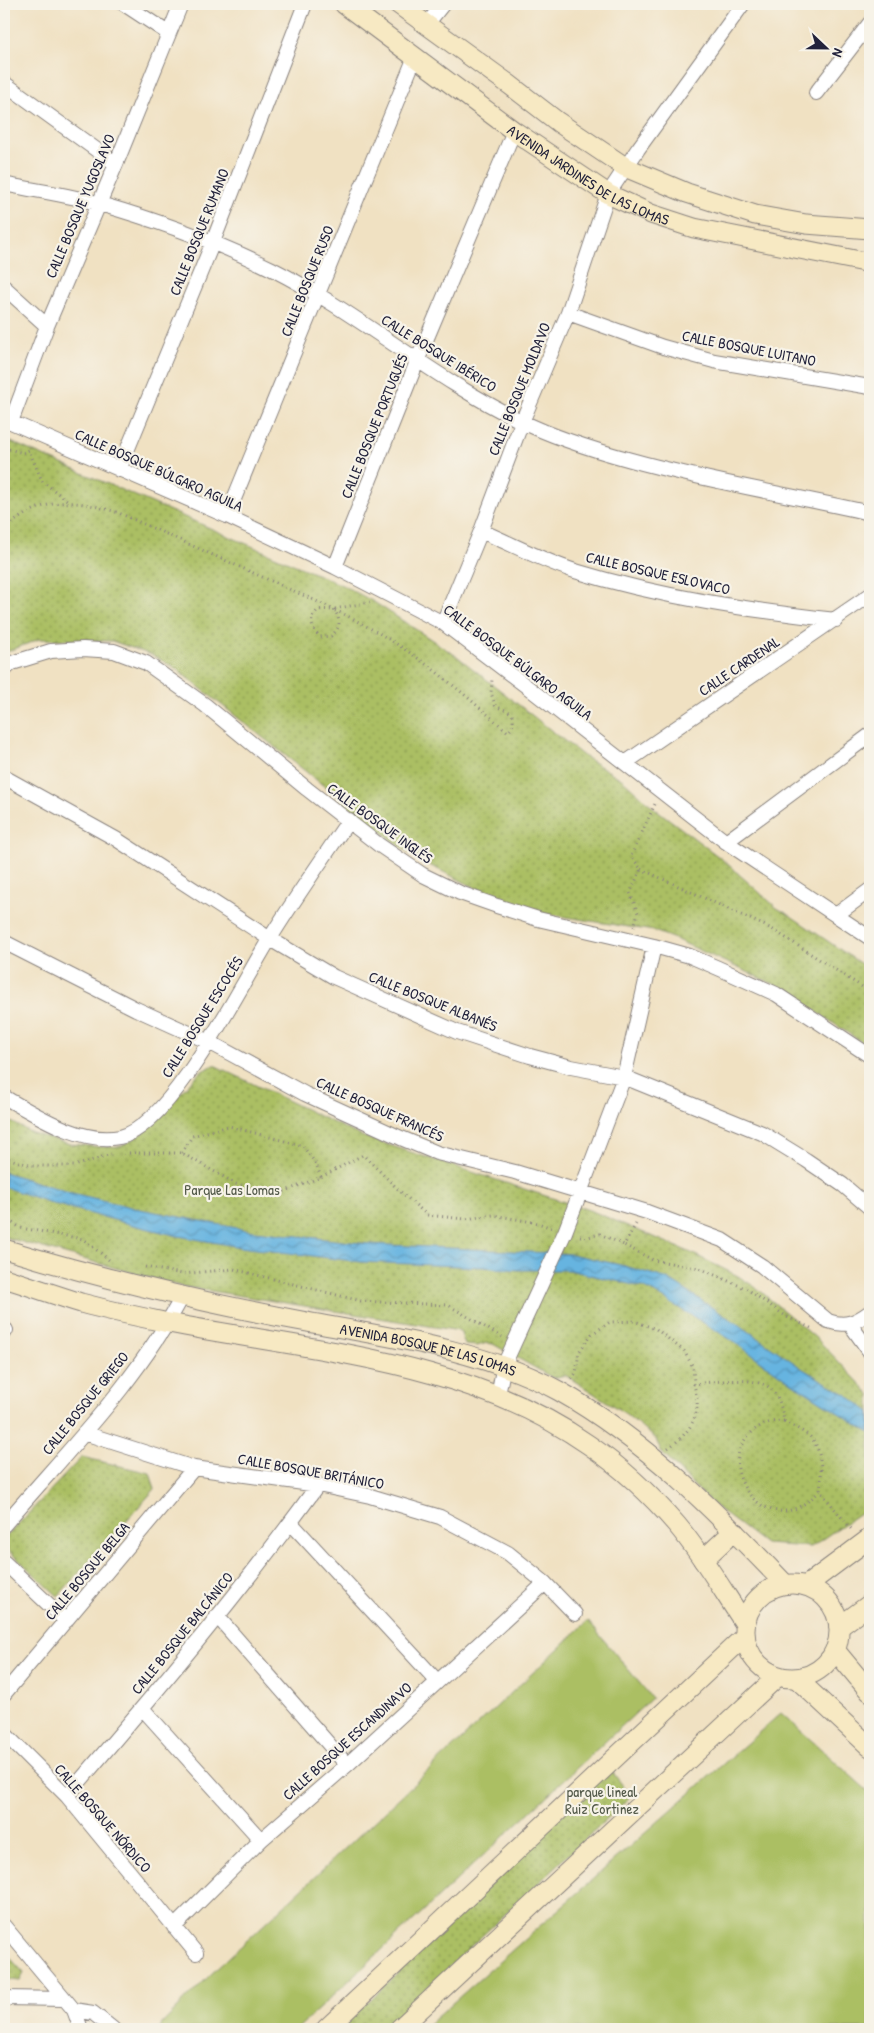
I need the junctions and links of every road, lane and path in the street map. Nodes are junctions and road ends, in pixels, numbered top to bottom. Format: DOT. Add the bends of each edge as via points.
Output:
graph roads {
  1 [pos="124,4"];
  2 [pos="180,4"];
  3 [pos="305,4"];
  4 [pos="344,4"];
  5 [pos="398,4"];
  6 [pos="443,4"];
  7 [pos="743,4"];
  8 [pos="870,23"];
  9 [pos="427,24"];
  10 [pos="168,33"];
  11 [pos="416,57"];
  12 [pos="4,83"];
  13 [pos="816,93"];
  14 [pos="514,131"];
  15 [pos="116,164"];
  16 [pos="625,167"];
  17 [pos="4,184"];
  18 [pos="608,194"];
  19 [pos="99,204"];
  20 [pos="870,229"];
  21 [pos="212,242"];
  22 [pos="870,263"];
  23 [pos="4,287"];
  24 [pos="318,296"];
  25 [pos="568,312"];
  26 [pos="48,326"];
  27 [pos="418,360"];
  28 [pos="870,387"];
  29 [pos="8,421"];
  30 [pos="522,422"];
  31 [pos="4,448"];
  32 [pos="119,470"];
  33 [pos="68,501"];
  34 [pos="870,513"];
  35 [pos="227,516"];
  36 [pos="4,530"];
  37 [pos="481,531"];
  38 [pos="335,567"];
  39 [pos="386,593"];
  40 [pos="870,594"];
  41 [pos="334,609"];
  42 [pos="836,620"];
  43 [pos="443,623"];
  44 [pos="497,664"];
  45 [pos="4,670"];
  46 [pos="870,735"];
  47 [pos="625,763"];
  48 [pos="4,777"];
  49 [pos="661,792"];
  50 [pos="349,820"];
  51 [pos="726,842"];
  52 [pos="641,869"];
  53 [pos="870,890"];
  54 [pos="836,915"];
  55 [pos="870,938"];
  56 [pos="270,939"];
  57 [pos="631,940"];
  58 [pos="4,942"];
  59 [pos="654,946"];
  60 [pos="870,992"];
  61 [pos="209,1042"];
  62 [pos="870,1056"];
  63 [pos="624,1077"];
  64 [pos="4,1097"];
  65 [pos="182,1153"];
  66 [pos="4,1157"];
  67 [pos="321,1176"];
  68 [pos="579,1192"];
  69 [pos="870,1208"];
  70 [pos="646,1212"];
  71 [pos="4,1218"];
  72 [pos="564,1232"];
  73 [pos="624,1245"];
  74 [pos="4,1249"];
  75 [pos="40,1260"];
  76 [pos="112,1261"];
  77 [pos="138,1266"];
  78 [pos="4,1278"];
  79 [pos="29,1285"];
  80 [pos="183,1295"];
  81 [pos="870,1312"];
  82 [pos="828,1321"];
  83 [pos="168,1323"];
  84 [pos="850,1324"];
  85 [pos="514,1344"];
  86 [pos="870,1352"];
  87 [pos="504,1365"];
  88 [pos="570,1382"];
  89 [pos="694,1384"];
  90 [pos="498,1395"];
  91 [pos="784,1421"];
  92 [pos="84,1433"];
  93 [pos="653,1458"];
  94 [pos="194,1468"];
  95 [pos="318,1485"];
  96 [pos="820,1491"];
  97 [pos="291,1523"];
  98 [pos="4,1525"];
  99 [pos="734,1531"];
  100 [pos="867,1541"];
  101 [pos="703,1560"];
  102 [pos="4,1562"];
  103 [pos="545,1583"];
  104 [pos="785,1584"];
  105 [pos="807,1585"];
  106 [pos="870,1604"];
  107 [pos="574,1614"];
  108 [pos="217,1616"];
  109 [pos="66,1621"];
  110 [pos="839,1627"];
  111 [pos="745,1630"];
  112 [pos="835,1650"];
  113 [pos="777,1677"];
  114 [pos="797,1679"];
  115 [pos="437,1681"];
  116 [pos="870,1692"];
  117 [pos="4,1694"];
  118 [pos="142,1708"];
  119 [pos="4,1733"];
  120 [pos="870,1747"];
  121 [pos="347,1765"];
  122 [pos="67,1796"];
  123 [pos="261,1840"];
  124 [pos="4,1926"];
  125 [pos="174,1927"];
  126 [pos="196,1952"];
  127 [pos="4,1998"];
  128 [pos="64,1998"];
  129 [pos="74,2010"];
  130 [pos="93,2013"];
  131 [pos="78,2028"];
  132 [pos="113,2029"];
  133 [pos="326,2029"];
  134 [pos="399,2029"];
  1 -- 10 [label="street"];
  2 -- 10 [label="street, CALLE BOSQUE YUGOSLAVO"];
  3 -- 21 [label="street, CALLE BOSQUE RUMANO"];
  4 -- 11 [label="street, AVENIDA JARDINES DE LAS LOMAS"];
  5 -- 9 [label="street, AVENIDA JARDINES DE LAS LOMAS"];
  6 -- 9 [label="street"];
  7 -- 16 [label="street, CALLE BOSQUE MOLDAVO"];
  8 -- 13 [label="street"];
  9 -- 16 [label="street, AVENIDA JARDINES DE LAS LOMAS" via="558,122"];
  10 -- 15 [label="street, CALLE BOSQUE YUGOSLAVO"];
  11 -- 14 [label="street, AVENIDA JARDINES DE LAS LOMAS"];
  11 -- 24 [label="street, CALLE BOSQUE RUSO"];
  12 -- 15 [label="street"];
  14 -- 18 [label="street, AVENIDA JARDINES DE LAS LOMAS"];
  14 -- 27 [label="street, CALLE BOSQUE PORTUGUÉS"];
  15 -- 19 [label="street, CALLE BOSQUE YUGOSLAVO"];
  16 -- 18 [label="street, CALLE BOSQUE MOLDAVO"];
  16 -- 20 [label="street, AVENIDA JARDINES DE LAS LOMAS" via="687,193 755,214 806,224"];
  17 -- 19 [label="street, CALLE BOSQUE IBÉRICO"];
  18 -- 22 [label="street, AVENIDA JARDINES DE LAS LOMAS" via="651,214 694,228"];
  18 -- 25 [label="street, CALLE BOSQUE MOLDAVO"];
  19 -- 21 [label="street, CALLE BOSQUE IBÉRICO"];
  19 -- 26 [label="street, CALLE BOSQUE YUGOSLAVO"];
  21 -- 24 [label="street, CALLE BOSQUE IBÉRICO" via="273,270"];
  21 -- 32 [label="street, CALLE BOSQUE RUMANO"];
  23 -- 26 [label="street"];
  24 -- 27 [label="street, CALLE BOSQUE IBÉRICO"];
  24 -- 35 [label="street, CALLE BOSQUE RUSO"];
  25 -- 28 [label="street, CALLE BOSQUE LUITANO" via="663,347 714,361"];
  25 -- 30 [label="street, CALLE BOSQUE MOLDAVO"];
  26 -- 29 [label="street, CALLE BOSQUE YUGOSLAVO"];
  27 -- 30 [label="street, CALLE BOSQUE IBÉRICO" via="478,399"];
  27 -- 38 [label="street, CALLE BOSQUE PORTUGUÉS"];
  29 -- 32 [label="street, CALLE BOSQUE BÚLGARO AGUILA"];
  30 -- 34 [label="street, CALLE BOSQUE IBÉRICO" via="591,449 686,475"];
  30 -- 37 [label="street, CALLE BOSQUE MOLDAVO"];
  31 -- 33 [label="path" via="23,453 29,450 42,481"];
  32 -- 35 [label="street, CALLE BOSQUE BÚLGARO AGUILA"];
  33 -- 36 [label="path" via="30,510"];
  33 -- 41 [label="path" via="120,513"];
  35 -- 38 [label="street, CALLE BOSQUE BÚLGARO AGUILA"];
  37 -- 42 [label="street, CALLE BOSQUE ESLOVACO" via="573,571 626,585 752,610"];
  37 -- 43 [label="street, CALLE BOSQUE MOLDAVO"];
  38 -- 39 [label="street, CALLE BOSQUE BÚLGARO AGUILA"];
  39 -- 41 [label="path" via="374,602"];
  39 -- 43 [label="street, CALLE BOSQUE BÚLGARO AGUILA"];
  40 -- 42 [label="street, CALLE CARDENAL"];
  41 -- 41 [label="path" via="340,622 338,629 331,636 320,637 313,629 311,621 314,614 318,610"];
  41 -- 44 [label="path" via="393,640 430,666 508,732 513,727 514,716 495,705 492,693"];
  42 -- 47 [label="street, CALLE CARDENAL"];
  43 -- 44 [label="street, CALLE BOSQUE BÚLGARO AGUILA"];
  44 -- 47 [label="street, CALLE BOSQUE BÚLGARO AGUILA"];
  45 -- 50 [label="street, CALLE BOSQUE INGLÉS" via="12,663 50,651 82,649 114,652 146,663 205,705 307,790"];
  46 -- 51 [label="street"];
  47 -- 49 [label="street, CALLE BOSQUE BÚLGARO AGUILA"];
  48 -- 56 [label="street, CALLE BOSQUE ALBANÉS" via="116,839"];
  49 -- 51 [label="street, CALLE BOSQUE BÚLGARO AGUILA"];
  49 -- 52 [label="path" via="631,856"];
  50 -- 56 [label="street, CALLE BOSQUE ESCOCÉS"];
  50 -- 57 [label="street, CALLE BOSQUE INGLÉS" via="423,875 460,893 538,919"];
  51 -- 54 [label="street, CALLE BOSQUE BÚLGARO AGUILA"];
  52 -- 57 [label="path" via="630,893 638,914"];
  52 -- 60 [label="path" via="772,929"];
  53 -- 54 [label="street"];
  54 -- 55 [label="street, CALLE BOSQUE BÚLGARO AGUILA"];
  56 -- 61 [label="street, CALLE BOSQUE ESCOCÉS"];
  56 -- 63 [label="street, CALLE BOSQUE ALBANÉS" via="334,977 457,1032 571,1068"];
  57 -- 59 [label="street, CALLE BOSQUE INGLÉS"];
  58 -- 61 [label="street, CALLE BOSQUE FRANCÉS"];
  59 -- 62 [label="street, CALLE BOSQUE INGLÉS" via="690,956 776,994"];
  59 -- 63 [label="street"];
  61 -- 64 [label="street, CALLE BOSQUE ESCOCÉS" via="160,1108 141,1127 120,1137 102,1139 75,1132"];
  61 -- 68 [label="street, CALLE BOSQUE FRANCÉS" via="305,1094 438,1153"];
  63 -- 68 [label="street"];
  63 -- 69 [label="street, CALLE BOSQUE ALBANÉS" via="762,1133 828,1175"];
  65 -- 66 [label="path" via="115,1153 75,1166 32,1166"];
  65 -- 67 [label="path" via="236,1184 278,1194"];
  65 -- 67 [label="path" via="192,1136 229,1126 303,1146"];
  67 -- 72 [label="path" via="363,1155 427,1215 465,1219 493,1215 538,1223"];
  68 -- 70 [label="street, CALLE BOSQUE FRANCÉS"];
  68 -- 72 [label="street"];
  70 -- 73 [label="path"];
  70 -- 82 [label="street, CALLE BOSQUE FRANCÉS" via="722,1240 762,1266"];
  71 -- 76 [label="path" via="22,1228 83,1239"];
  72 -- 73 [label="path" via="588,1237 600,1234"];
  72 -- 85 [label="street"];
  73 -- 82 [label="path" via="653,1260 707,1271 747,1289 787,1317 814,1330"];
  74 -- 75 [label="street, AVENIDA BOSQUE DE LAS LOMAS"];
  75 -- 79 [label="street"];
  75 -- 80 [label="street, AVENIDA BOSQUE DE LAS LOMAS"];
  77 -- 85 [label="path" via="182,1274 233,1269 361,1301 448,1306"];
  78 -- 79 [label="street, AVENIDA BOSQUE DE LAS LOMAS"];
  79 -- 83 [label="street, AVENIDA BOSQUE DE LAS LOMAS" via="83,1303"];
  80 -- 83 [label="street, CALLE BOSQUE GRIEGO"];
  80 -- 87 [label="street, AVENIDA BOSQUE DE LAS LOMAS" via="384,1335"];
  81 -- 84 [label="street"];
  82 -- 84 [label="street"];
  83 -- 90 [label="street, AVENIDA BOSQUE DE LAS LOMAS" via="369,1359"];
  83 -- 92 [label="street, CALLE BOSQUE GRIEGO" via="137,1368"];
  84 -- 86 [label="street"];
  85 -- 87 [label="street"];
  87 -- 90 [label="street"];
  87 -- 93 [label="street, AVENIDA BOSQUE DE LAS LOMAS" via="558,1391 606,1420"];
  88 -- 89 [label="path" via="576,1372 579,1352 592,1334 610,1322 634,1322 656,1329 684,1351 693,1367"];
  89 -- 91 [label="path" via="759,1383 772,1389 782,1408"];
  89 -- 93 [label="path" via="697,1412 691,1426 683,1437"];
  90 -- 101 [label="street, AVENIDA BOSQUE DE LAS LOMAS" via="589,1445 658,1503"];
  91 -- 96 [label="path" via="810,1436 821,1466"];
  91 -- 96 [label="path" via="760,1425 743,1440 737,1466 742,1485 768,1508 781,1512 806,1504"];
  92 -- 94 [label="street, CALLE BOSQUE BRITÁNICO"];
  92 -- 98 [label="street, CALLE BOSQUE GRIEGO"];
  93 -- 99 [label="street, AVENIDA BOSQUE DE LAS LOMAS"];
  94 -- 95 [label="street, CALLE BOSQUE BRITÁNICO"];
  94 -- 109 [label="street, CALLE BOSQUE BELGA"];
  95 -- 97 [label="street, CALLE BOSQUE BALCÁNICO"];
  95 -- 103 [label="street, CALLE BOSQUE BRITÁNICO" via="370,1496 440,1517 508,1553"];
  96 -- 100 [label="path"];
  97 -- 108 [label="street, CALLE BOSQUE BALCÁNICO"];
  97 -- 115 [label="street"];
  99 -- 101 [label="street"];
  99 -- 104 [label="street, AVENIDA BOSQUE DE LAS LOMAS"];
  100 -- 105 [label="street"];
  101 -- 111 [label="street, AVENIDA BOSQUE DE LAS LOMAS"];
  102 -- 109 [label="street"];
  103 -- 107 [label="street, CALLE BOSQUE BRITÁNICO"];
  103 -- 115 [label="street, CALLE BOSQUE ESCANDINAVO"];
  104 -- 105 [label="street"];
  104 -- 111 [label="street" via="759,1598 750,1610"];
  105 -- 110 [label="street" via="833,1606"];
  106 -- 110 [label="street"];
  108 -- 118 [label="street, CALLE BOSQUE BALCÁNICO"];
  108 -- 121 [label="street"];
  109 -- 117 [label="street, CALLE BOSQUE BELGA"];
  110 -- 112 [label="street"];
  111 -- 113 [label="street" via="754,1660"];
  111 -- 133 [label="street"];
  112 -- 114 [label="street" via="826,1664 813,1674"];
  112 -- 116 [label="street"];
  113 -- 114 [label="street"];
  113 -- 134 [label="street"];
  114 -- 120 [label="street"];
  115 -- 121 [label="street, CALLE BOSQUE ESCANDINAVO"];
  118 -- 122 [label="street, CALLE BOSQUE BALCÁNICO"];
  118 -- 123 [label="street"];
  119 -- 122 [label="street, CALLE BOSQUE NÓRDICO"];
  121 -- 123 [label="street, CALLE BOSQUE ESCANDINAVO"];
  122 -- 125 [label="street, CALLE BOSQUE NÓRDICO"];
  123 -- 125 [label="street, CALLE BOSQUE ESCANDINAVO"];
  124 -- 128 [label="street"];
  125 -- 126 [label="street, CALLE BOSQUE NÓRDICO"];
  127 -- 128 [label="street"];
  128 -- 129 [label="street"];
  129 -- 130 [label="street"];
  129 -- 131 [label="street"];
  130 -- 131 [label="street"];
  130 -- 132 [label="street"];
}
